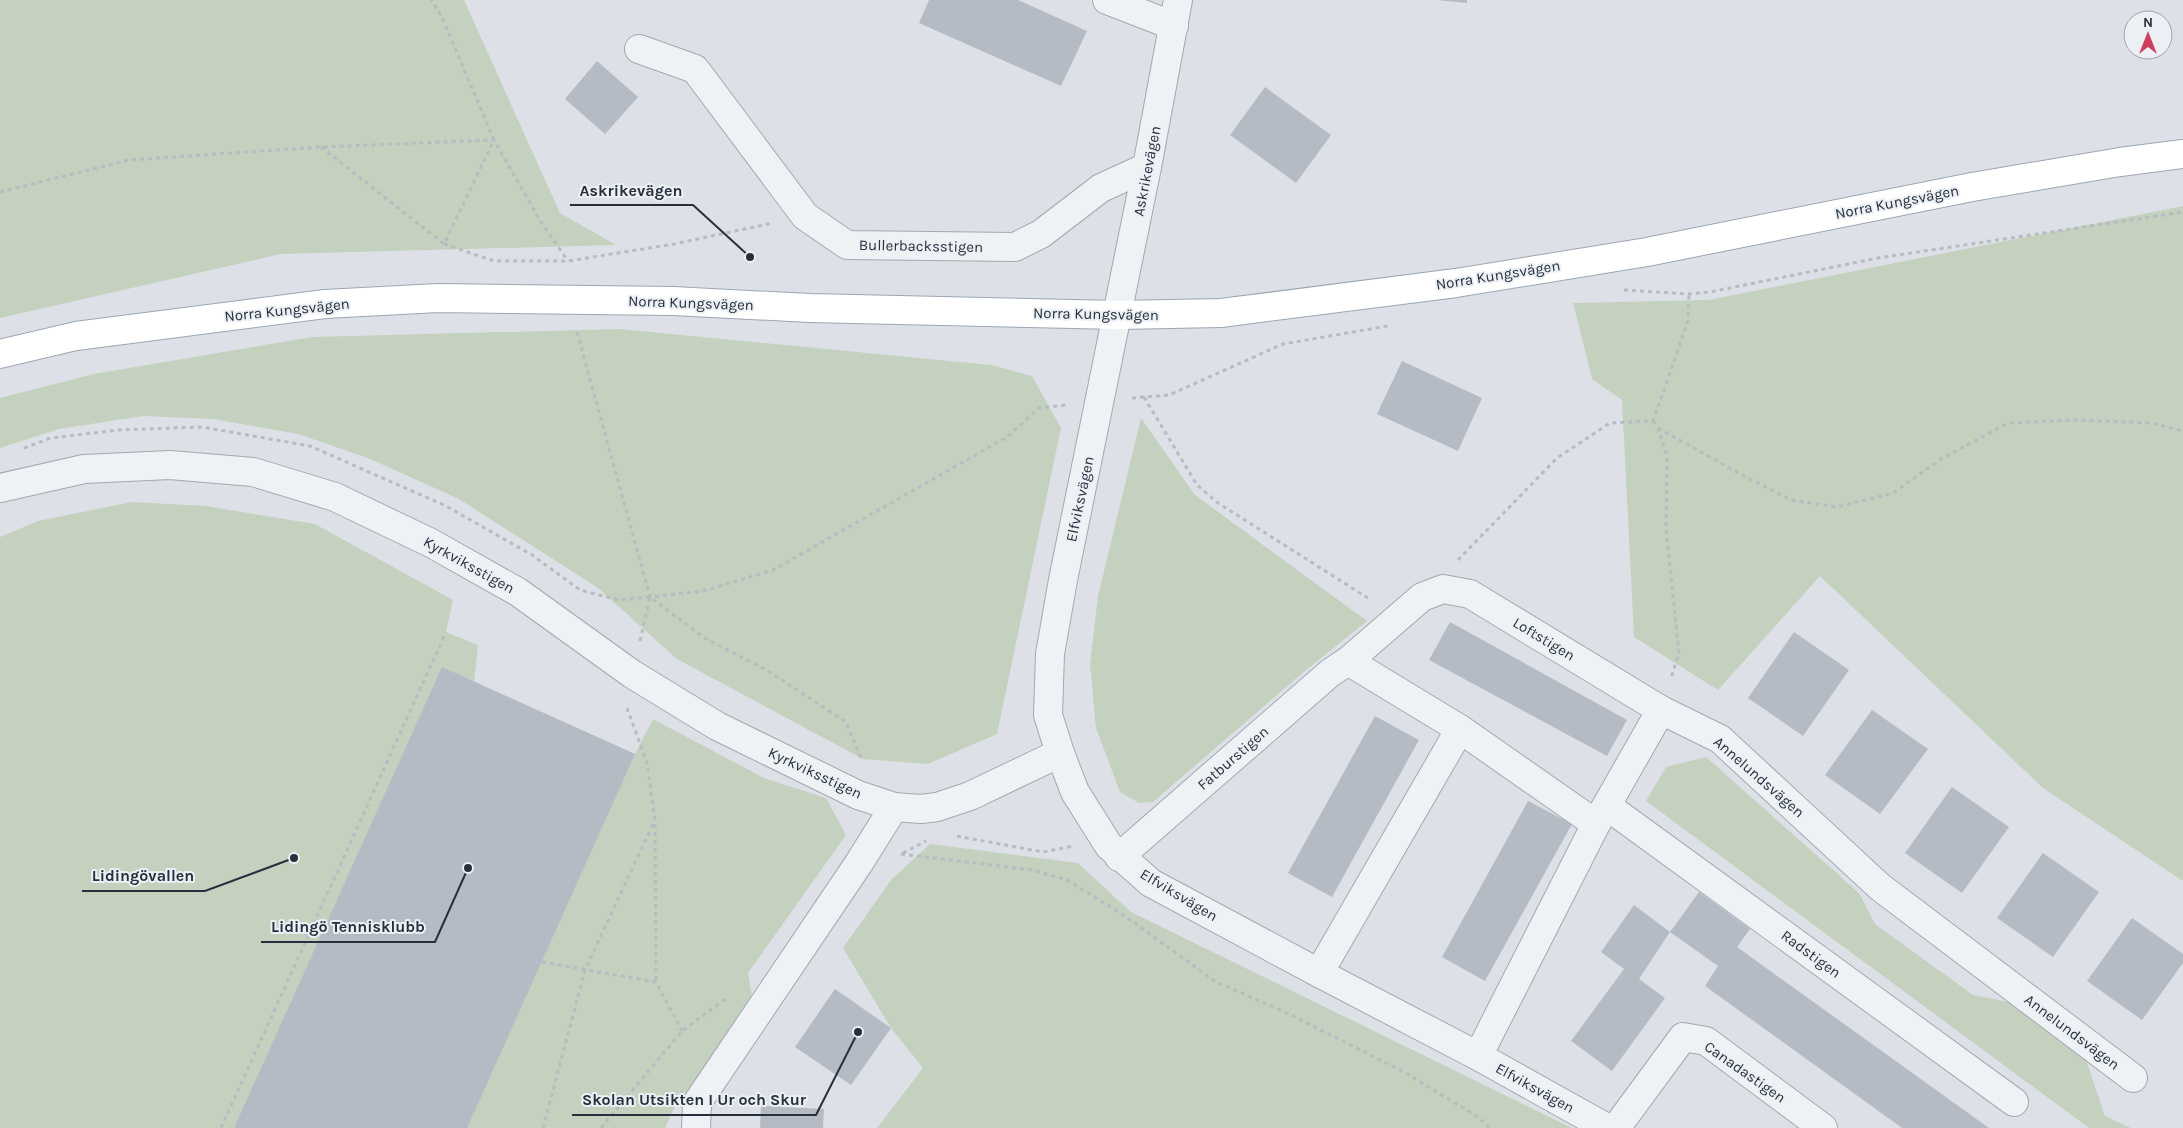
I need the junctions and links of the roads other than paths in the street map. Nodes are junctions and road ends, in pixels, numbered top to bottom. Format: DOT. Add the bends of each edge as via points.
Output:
graph roads {
  1 [pos="1107,0"];
  2 [pos="1176,13"];
  3 [pos="638,48"];
  4 [pos="2183,154"];
  5 [pos="1148,167"];
  6 [pos="1119,315"];
  7 [pos="0,354"];
  8 [pos="0,488"];
  9 [pos="1422,598"];
  10 [pos="1348,661"];
  11 [pos="1661,710"];
  12 [pos="1460,729"];
  13 [pos="1060,752"];
  14 [pos="894,807"];
  15 [pos="1601,815"];
  16 [pos="1119,857"];
  17 [pos="1319,973"];
  18 [pos="1478,1056"];
  19 [pos="2133,1078"];
  20 [pos="2014,1102"];
  21 [pos="696,1128"];
  22 [pos="1607,1128"];
  23 [pos="1616,1128"];
  24 [pos="1823,1128"];
  1 -- 2 [label="street, Askrikevägen"];
  2 -- 5 [label="street, Askrikevägen"];
  3 -- 5 [label="street, Bullerbacksstigen" via="695,69 805,216 846,245 1015,247 1041,234 1101,188"];
  4 -- 6 [label="main road, Norra Kungsvägen" via="1972,187 1646,252 1456,283 1221,313"];
  5 -- 6 [label="street, Askrikevägen"];
  6 -- 7 [label="main road, Norra Kungsvägen" via="438,298 325,304 76,336"];
  6 -- 13 [label="street, Elfviksvägen" via="1050,654 1048,715"];
  8 -- 14 [label="street, Kyrkviksstigen" via="84,469 170,465 253,472 335,497 432,543 518,592 632,674 716,726 858,795"];
  9 -- 10 [label="street, Fatburstigen"];
  9 -- 11 [label="street, Loftstigen" via="1444,589 1470,594"];
  10 -- 12 [label="street"];
  10 -- 16 [label="street, Fatburstigen" via="1330,673"];
  11 -- 15 [label="street"];
  11 -- 19 [label="street, Annelundsvägen" via="1720,739 1880,887"];
  12 -- 15 [label="street"];
  12 -- 17 [label="street"];
  13 -- 14 [label="street, Kyrkviksstigen" via="970,796 937,807"];
  13 -- 16 [label="street, Elfviksvägen" via="1075,792"];
  14 -- 21 [label="street" via="697,1103"];
  15 -- 18 [label="street"];
  15 -- 20 [label="street, Radstigen"];
  16 -- 17 [label="street, Elfviksvägen" via="1152,883"];
  17 -- 18 [label="street, Elfviksvägen"];
  18 -- 22 [label="street, Elfviksvägen"];
  23 -- 24 [label="street, Canadastigen" via="1684,1037 1706,1041"];
}
